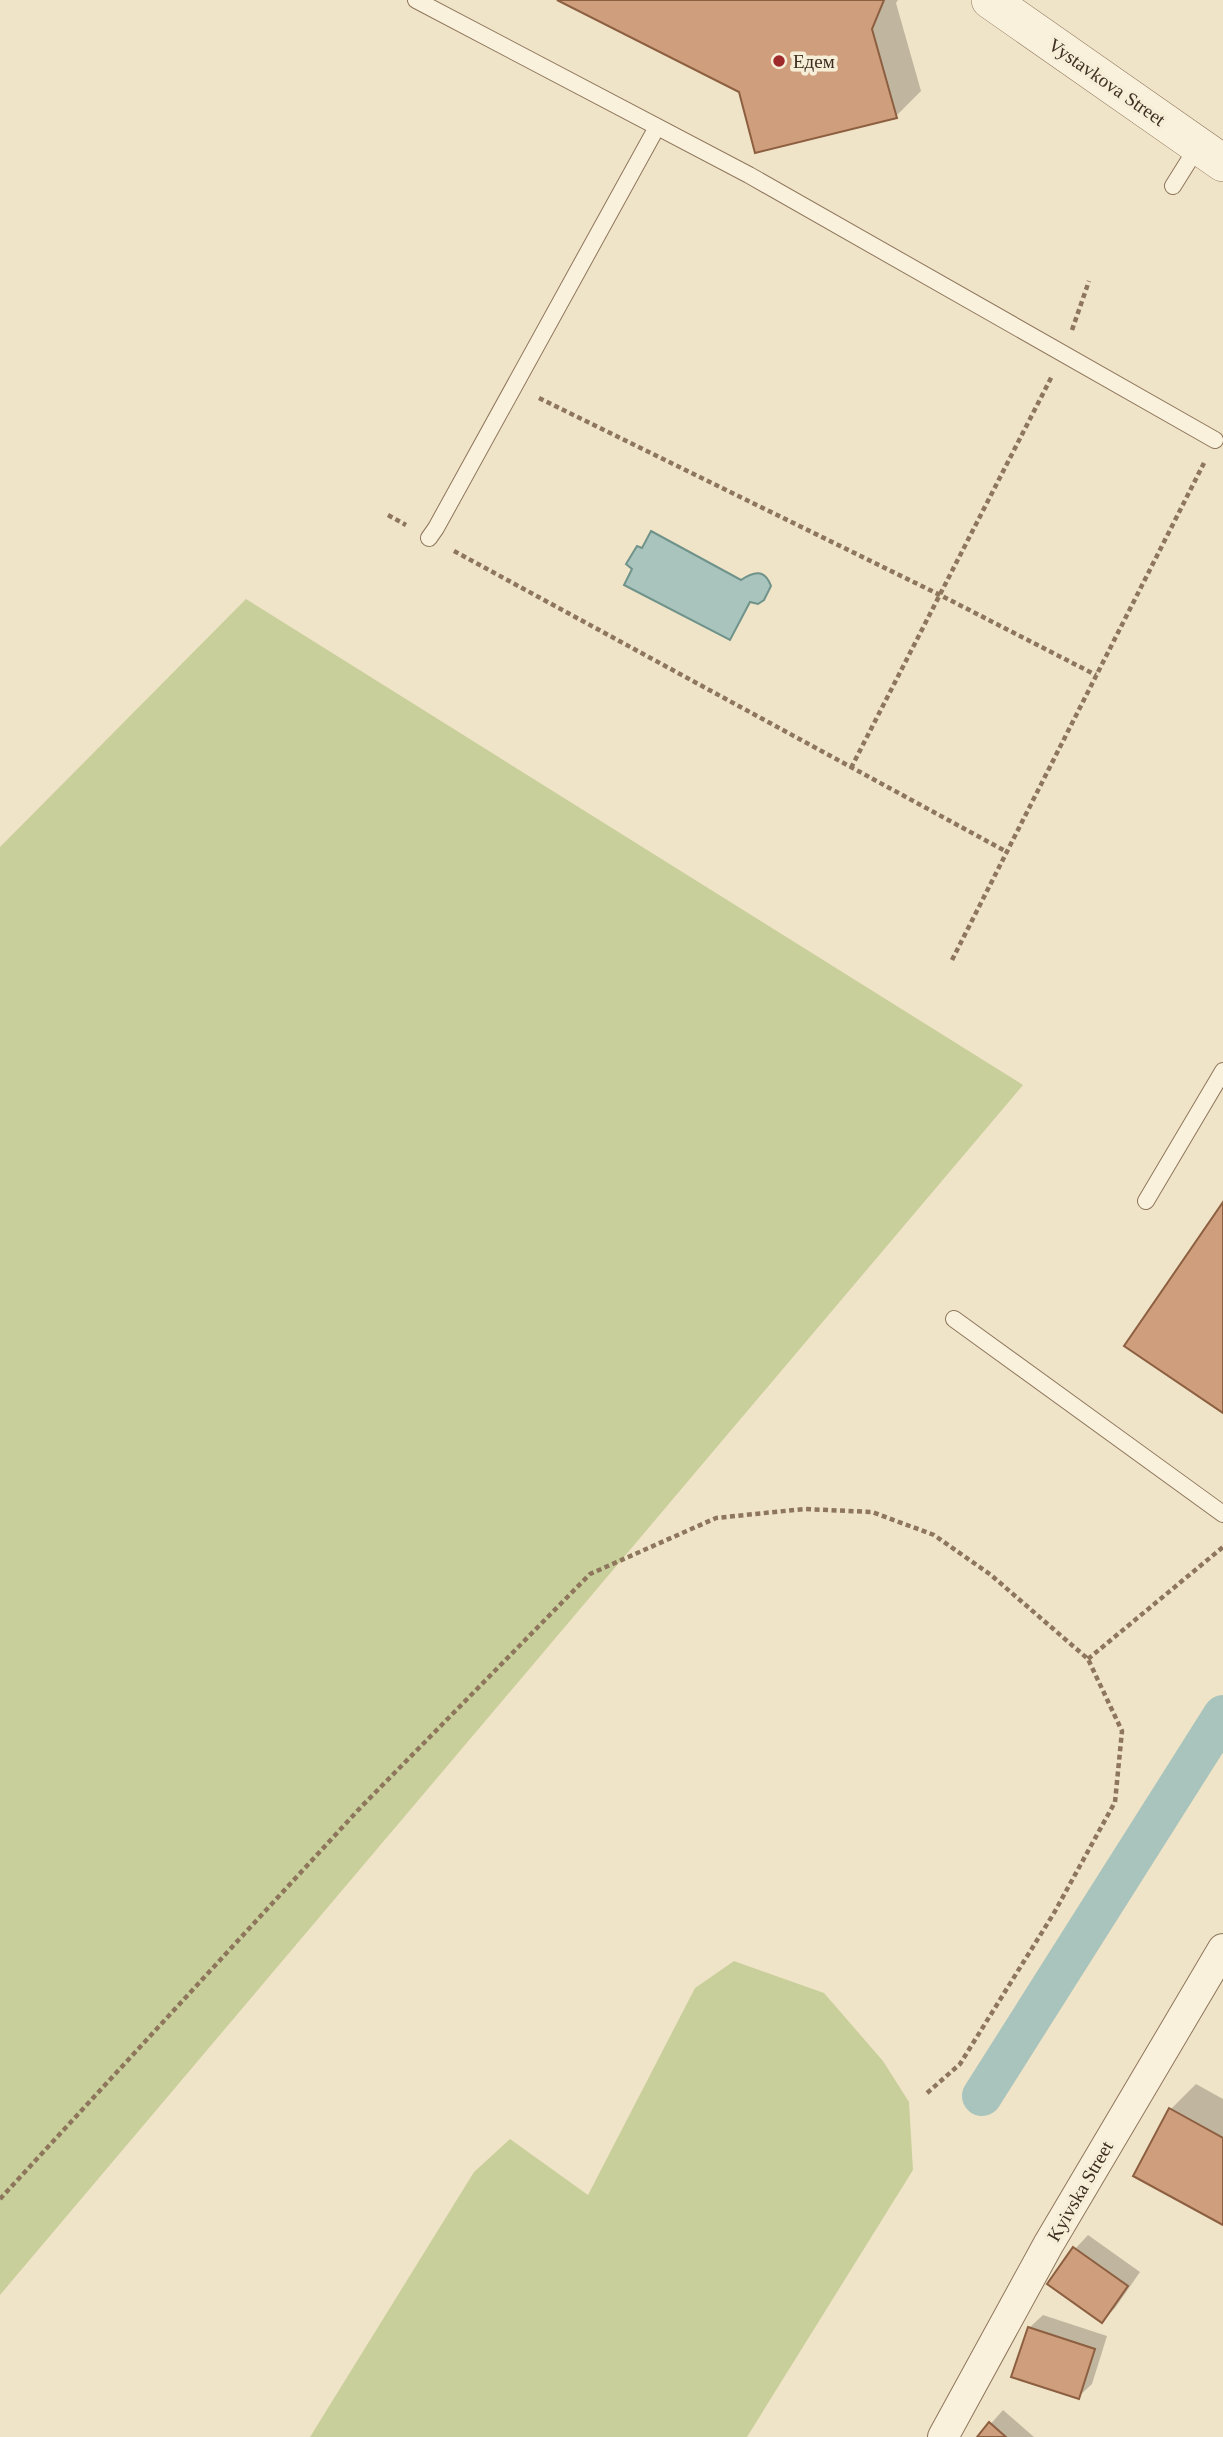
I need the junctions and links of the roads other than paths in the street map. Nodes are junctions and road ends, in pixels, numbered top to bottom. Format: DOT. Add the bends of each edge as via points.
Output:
graph roads {
  1 [pos="416,0"];
  2 [pos="990,0"];
  3 [pos="657,127"];
  4 [pos="1211,154"];
  5 [pos="1173,186"];
  6 [pos="1215,440"];
  7 [pos="429,538"];
  8 [pos="1223,1071"];
  9 [pos="1146,1201"];
  10 [pos="954,1319"];
  11 [pos="1223,1514"];
  12 [pos="1223,1949"];
  13 [pos="943,2437"];
  1 -- 3 [label="lane"];
  2 -- 4 [label="street, Vystavkova Street"];
  3 -- 6 [label="lane"];
  3 -- 7 [label="lane"];
  4 -- 5 [label="lane"];
  8 -- 9 [label="lane"];
  10 -- 11 [label="lane"];
  12 -- 13 [label="street, Kyivska Street" via="1048,2245"];
}
